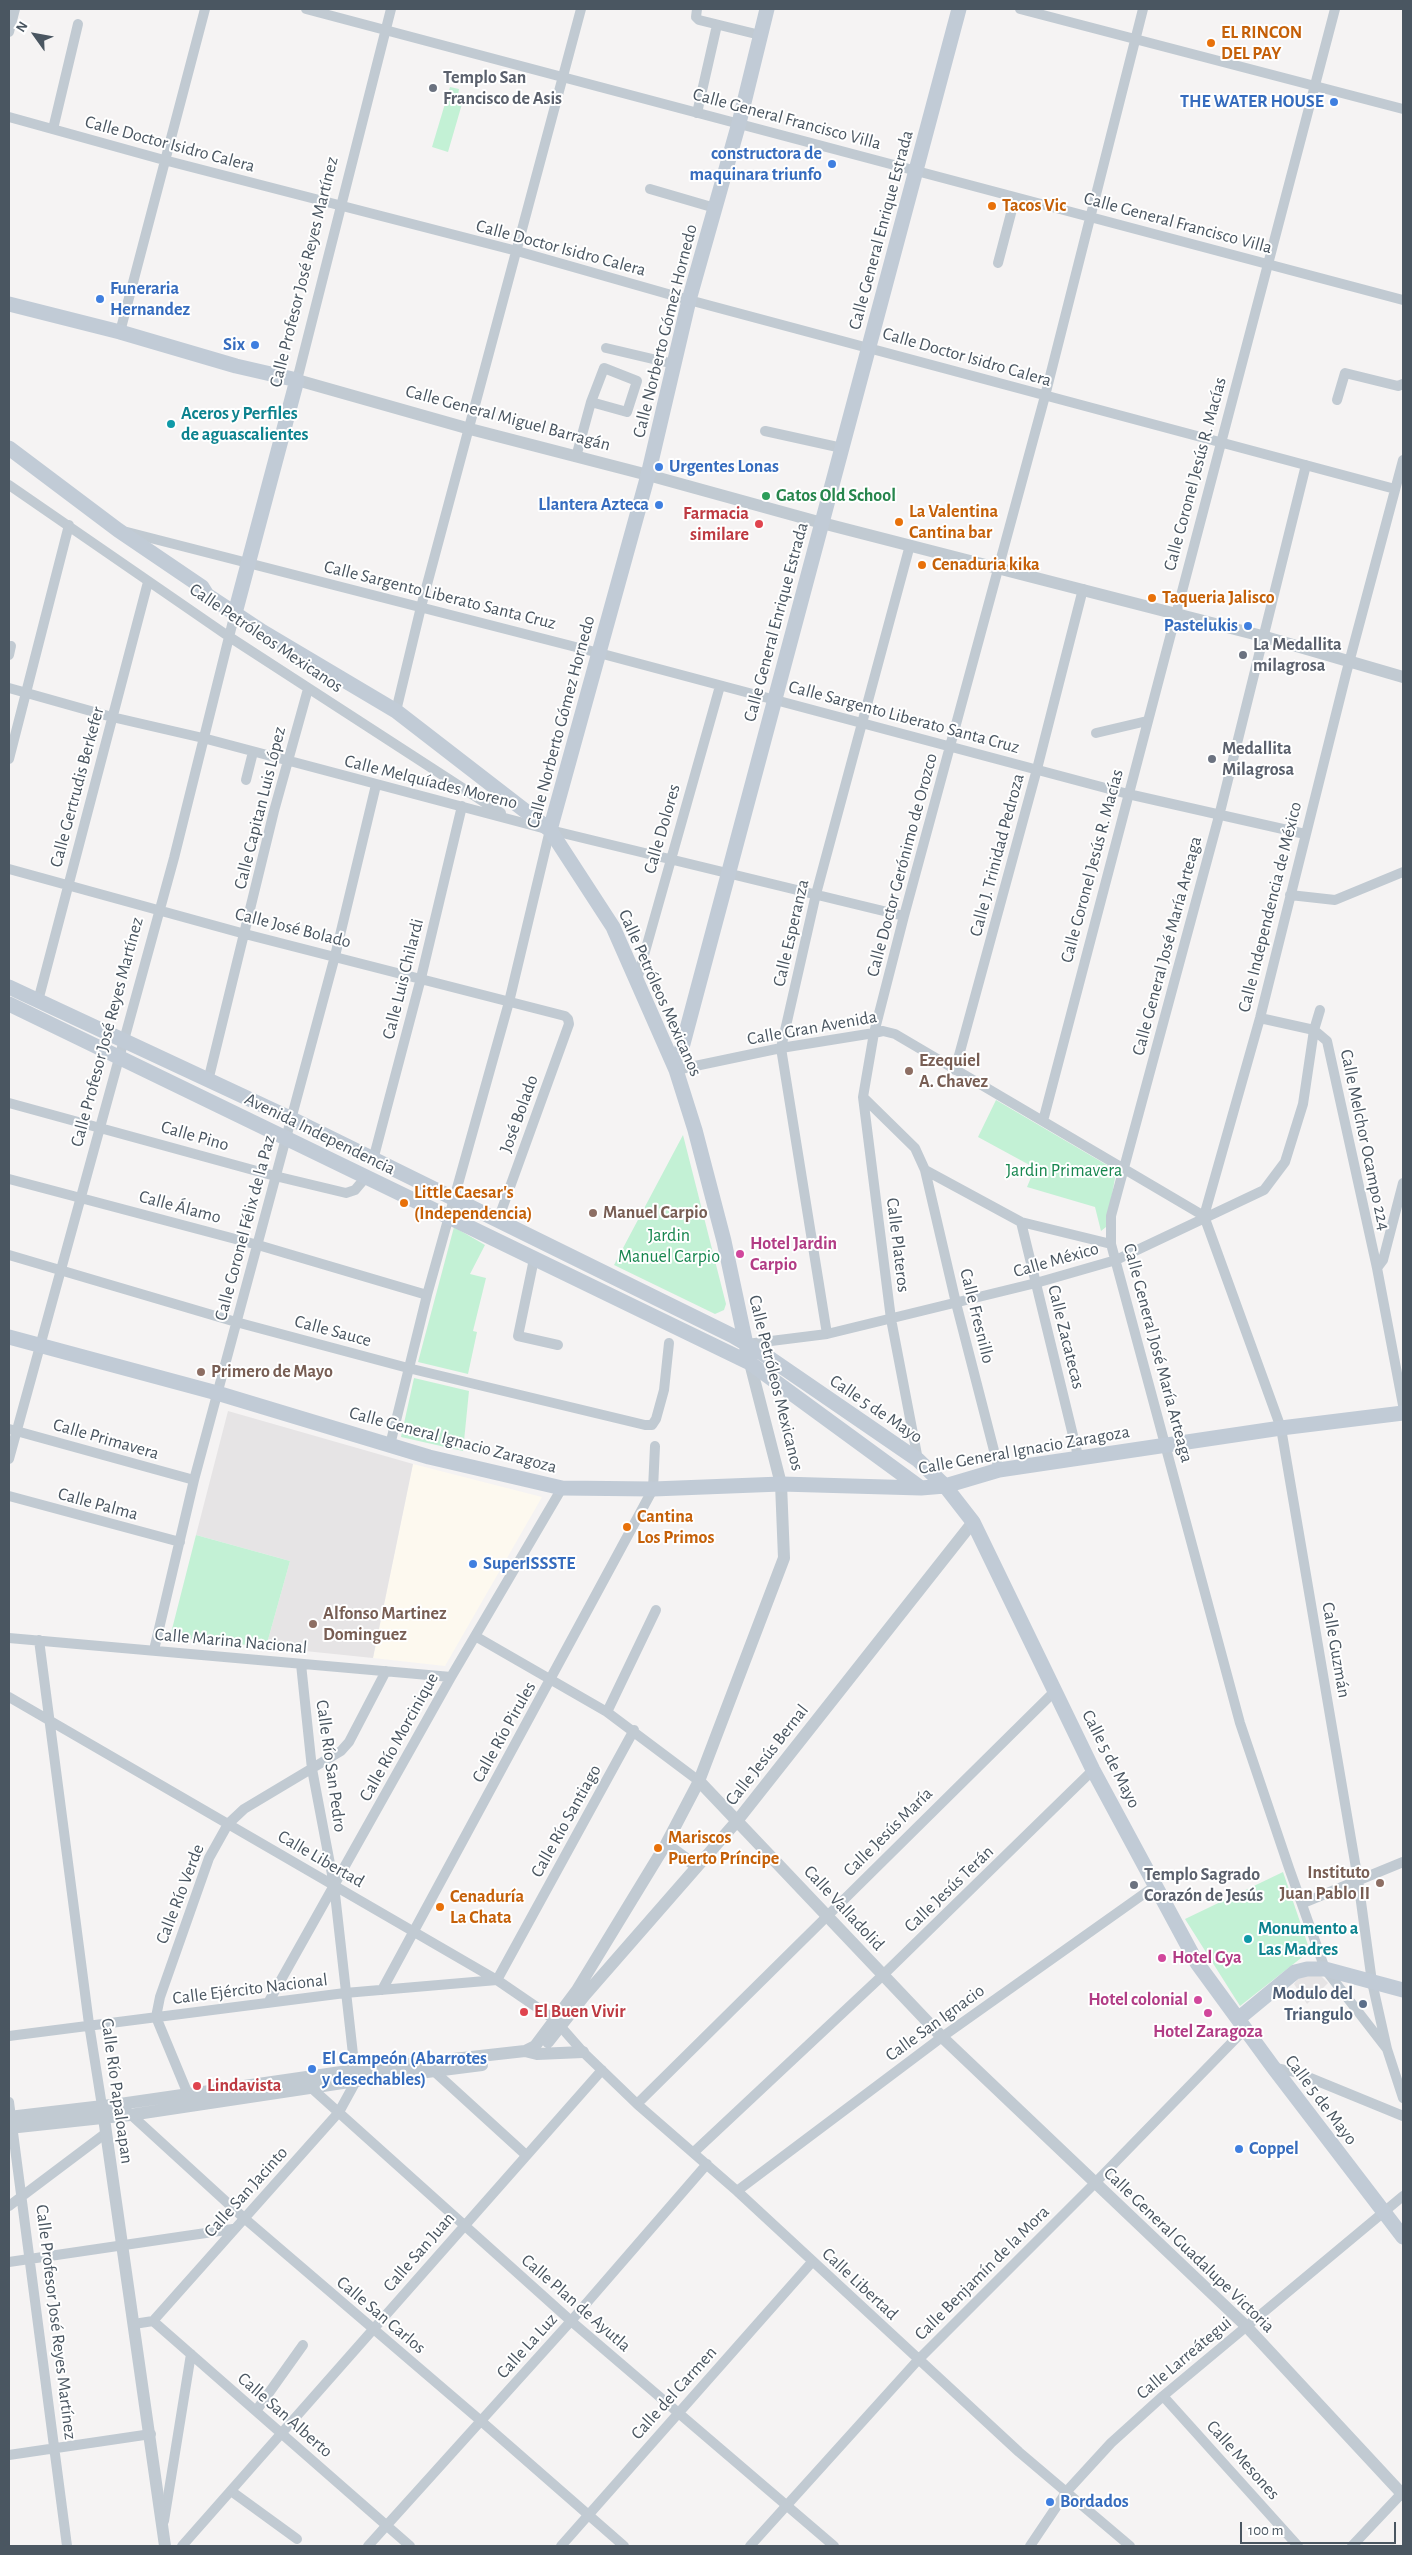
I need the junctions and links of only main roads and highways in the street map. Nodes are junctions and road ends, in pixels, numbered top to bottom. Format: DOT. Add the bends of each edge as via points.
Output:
graph roads {
  1 [pos="767,9"];
  2 [pos="959,9"];
  3 [pos="9,304"];
  4 [pos="297,380"];
  5 [pos="9,448"];
  6 [pos="237,608"];
  7 [pos="550,830"];
  8 [pos="9,987"];
  9 [pos="9,1004"];
  10 [pos="676,1070"];
  11 [pos="9,1337"];
  12 [pos="746,1344"];
  13 [pos="750,1363"];
  14 [pos="1403,1413"];
  15 [pos="945,1486"];
  16 [pos="921,1488"];
  17 [pos="1403,1990"];
  18 [pos="1241,2024"];
  19 [pos="1403,2237"];
  1 -- 7 [label="main road, Calle Norberto Gómez Hornedo" via="689,300 648,475"];
  2 -- 10 [label="main road, Calle General Enrique Estrada"];
  3 -- 4 [label="main road, Calle General Miguel Barragán"];
  4 -- 6 [label="main road, Calle Profesor José Reyes Martínez"];
  5 -- 6 [label="main road, Calle Petróleos Mexicanos" via="118,530 202,587 212,587"];
  6 -- 7 [label="main road, Calle Petróleos Mexicanos" via="268,624 280,640 396,711"];
  7 -- 10 [label="main road, Calle Petróleos Mexicanos" via="613,927"];
  8 -- 12 [label="main road, Avenida Independencia" via="292,1119"];
  9 -- 13 [label="main road, Avenida Independencia"];
  10 -- 12 [label="main road, Calle Petróleos Mexicanos" via="722,1232"];
  11 -- 16 [label="main road, Calle General Ignacio Zaragoza" via="217,1393 430,1457 562,1488 653,1489 782,1484"];
  12 -- 13 [label="main road, Calle Petróleos Mexicanos"];
  12 -- 15 [label="main road, Calle 5 de Mayo" via="918,1460"];
  13 -- 16 [label="main road, Calle 5 de Mayo"];
  14 -- 15 [label="main road, Calle General Ignacio Zaragoza" via="999,1470"];
  15 -- 16 [label="main road, Calle General Ignacio Zaragoza"];
  15 -- 18 [label="main road, Calle 5 de Mayo" via="973,1522 1094,1770 1197,1963"];
  17 -- 18 [label="main road" via="1325,1969 1307,1968 1295,1972"];
  18 -- 19 [label="main road, Calle 5 de Mayo"];
}
